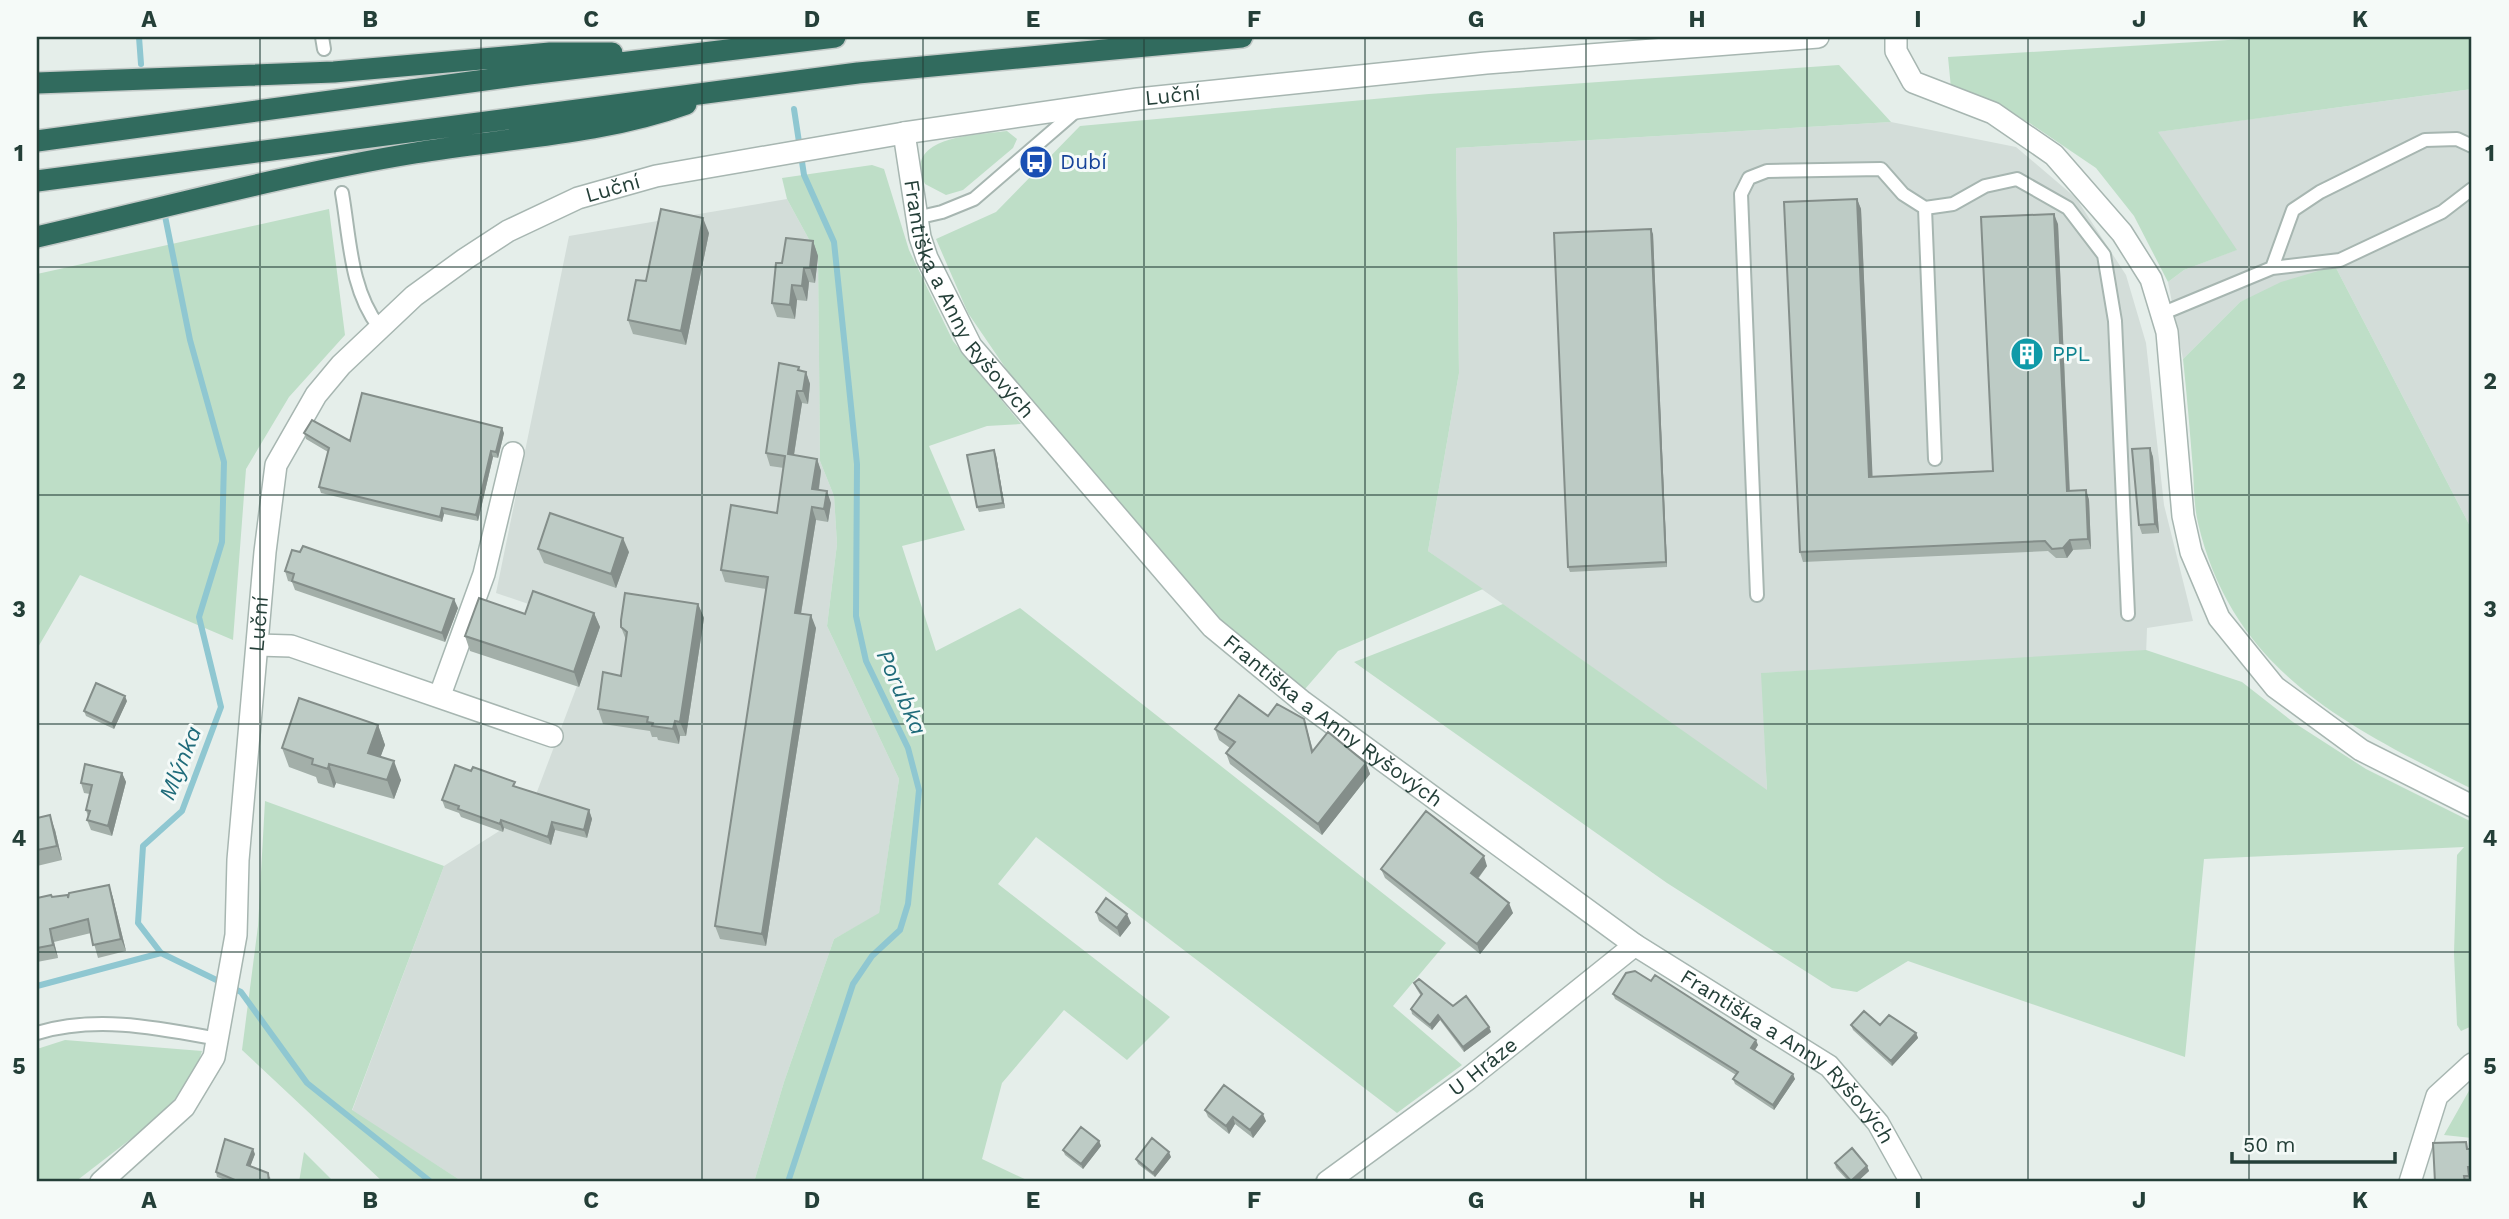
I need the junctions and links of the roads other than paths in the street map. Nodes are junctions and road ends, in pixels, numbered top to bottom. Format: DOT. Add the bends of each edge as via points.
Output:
graph roads {
  1 [pos="835,37"];
  2 [pos="1242,37"];
  3 [pos="1818,37"];
  4 [pos="1896,37"];
  5 [pos="716,52"];
  6 [pos="37,83"];
  7 [pos="721,92"];
  8 [pos="1082,106"];
  9 [pos="904,133"];
  10 [pos="37,141"];
  11 [pos="2472,146"];
  12 [pos="37,181"];
  13 [pos="2472,189"];
  14 [pos="342,193"];
  15 [pos="1925,208"];
  16 [pos="916,218"];
  17 [pos="37,237"];
  18 [pos="2272,268"];
  19 [pos="2161,314"];
  20 [pos="379,327"];
  21 [pos="513,453"];
  22 [pos="1935,459"];
  23 [pos="1757,595"];
  24 [pos="2128,614"];
  25 [pos="258,645"];
  26 [pos="440,695"];
  27 [pos="552,736"];
  28 [pos="2472,806"];
  29 [pos="1636,945"];
  30 [pos="37,1033"];
  31 [pos="218,1039"];
  32 [pos="2472,1064"];
  33 [pos="101,1182"];
  34 [pos="1327,1182"];
  35 [pos="1911,1182"];
  36 [pos="2410,1182"];
  1 -- 5 [label="highway"];
  2 -- 7 [label="highway" via="858,74"];
  3 -- 8 [label="street, Luční" via="1486,63"];
  4 -- 19 [label="street" via="1896,51 1913,82 1993,113 2054,155 2122,233 2151,279"];
  5 -- 6 [label="highway" via="550,53 334,72"];
  5 -- 10 [label="highway"];
  7 -- 12 [label="highway"];
  7 -- 17 [label="highway" via="639,121 414,153"];
  8 -- 9 [label="street, Luční"];
  8 -- 16 [label="lane" via="974,198"];
  9 -- 16 [label="street, Františka a Anny Ryšových"];
  9 -- 20 [label="street, Luční" via="656,176 578,198 508,231 414,296"];
  11 -- 18 [label="lane" via="2457,139 2425,140 2320,192 2294,210"];
  13 -- 18 [label="lane" via="2442,212 2340,260"];
  14 -- 20 [label="lane" via="357,286 366,311"];
  15 -- 22 [label="lane"];
  15 -- 23 [label="lane" via="1903,194 1881,169 1767,171 1749,178 1741,194"];
  15 -- 24 [label="lane" via="1953,204 1985,186 2017,178 2068,208 2104,254 2115,321"];
  16 -- 29 [label="street, Františka a Anny Ryšových" via="927,258 971,346 1212,626 1303,702"];
  18 -- 19 [label="lane"];
  19 -- 28 [label="street" via="2167,332 2183,516 2219,618 2275,687 2318,719 2361,750"];
  20 -- 25 [label="street, Luční" via="316,395 276,465"];
  21 -- 26 [label="street" via="484,574"];
  25 -- 26 [label="street" via="291,646"];
  25 -- 31 [label="street, Luční" via="238,860 236,935"];
  26 -- 27 [label="street"];
  29 -- 34 [label="street, U Hráze" via="1468,1079"];
  29 -- 35 [label="street, Františka a Anny Ryšových" via="1829,1066 1878,1123"];
  30 -- 31 [label="lane" via="65,1024 143,1025"];
  31 -- 33 [label="street, Luční" via="204,1078 184,1107"];
  32 -- 36 [label="street" via="2437,1096"];
}
